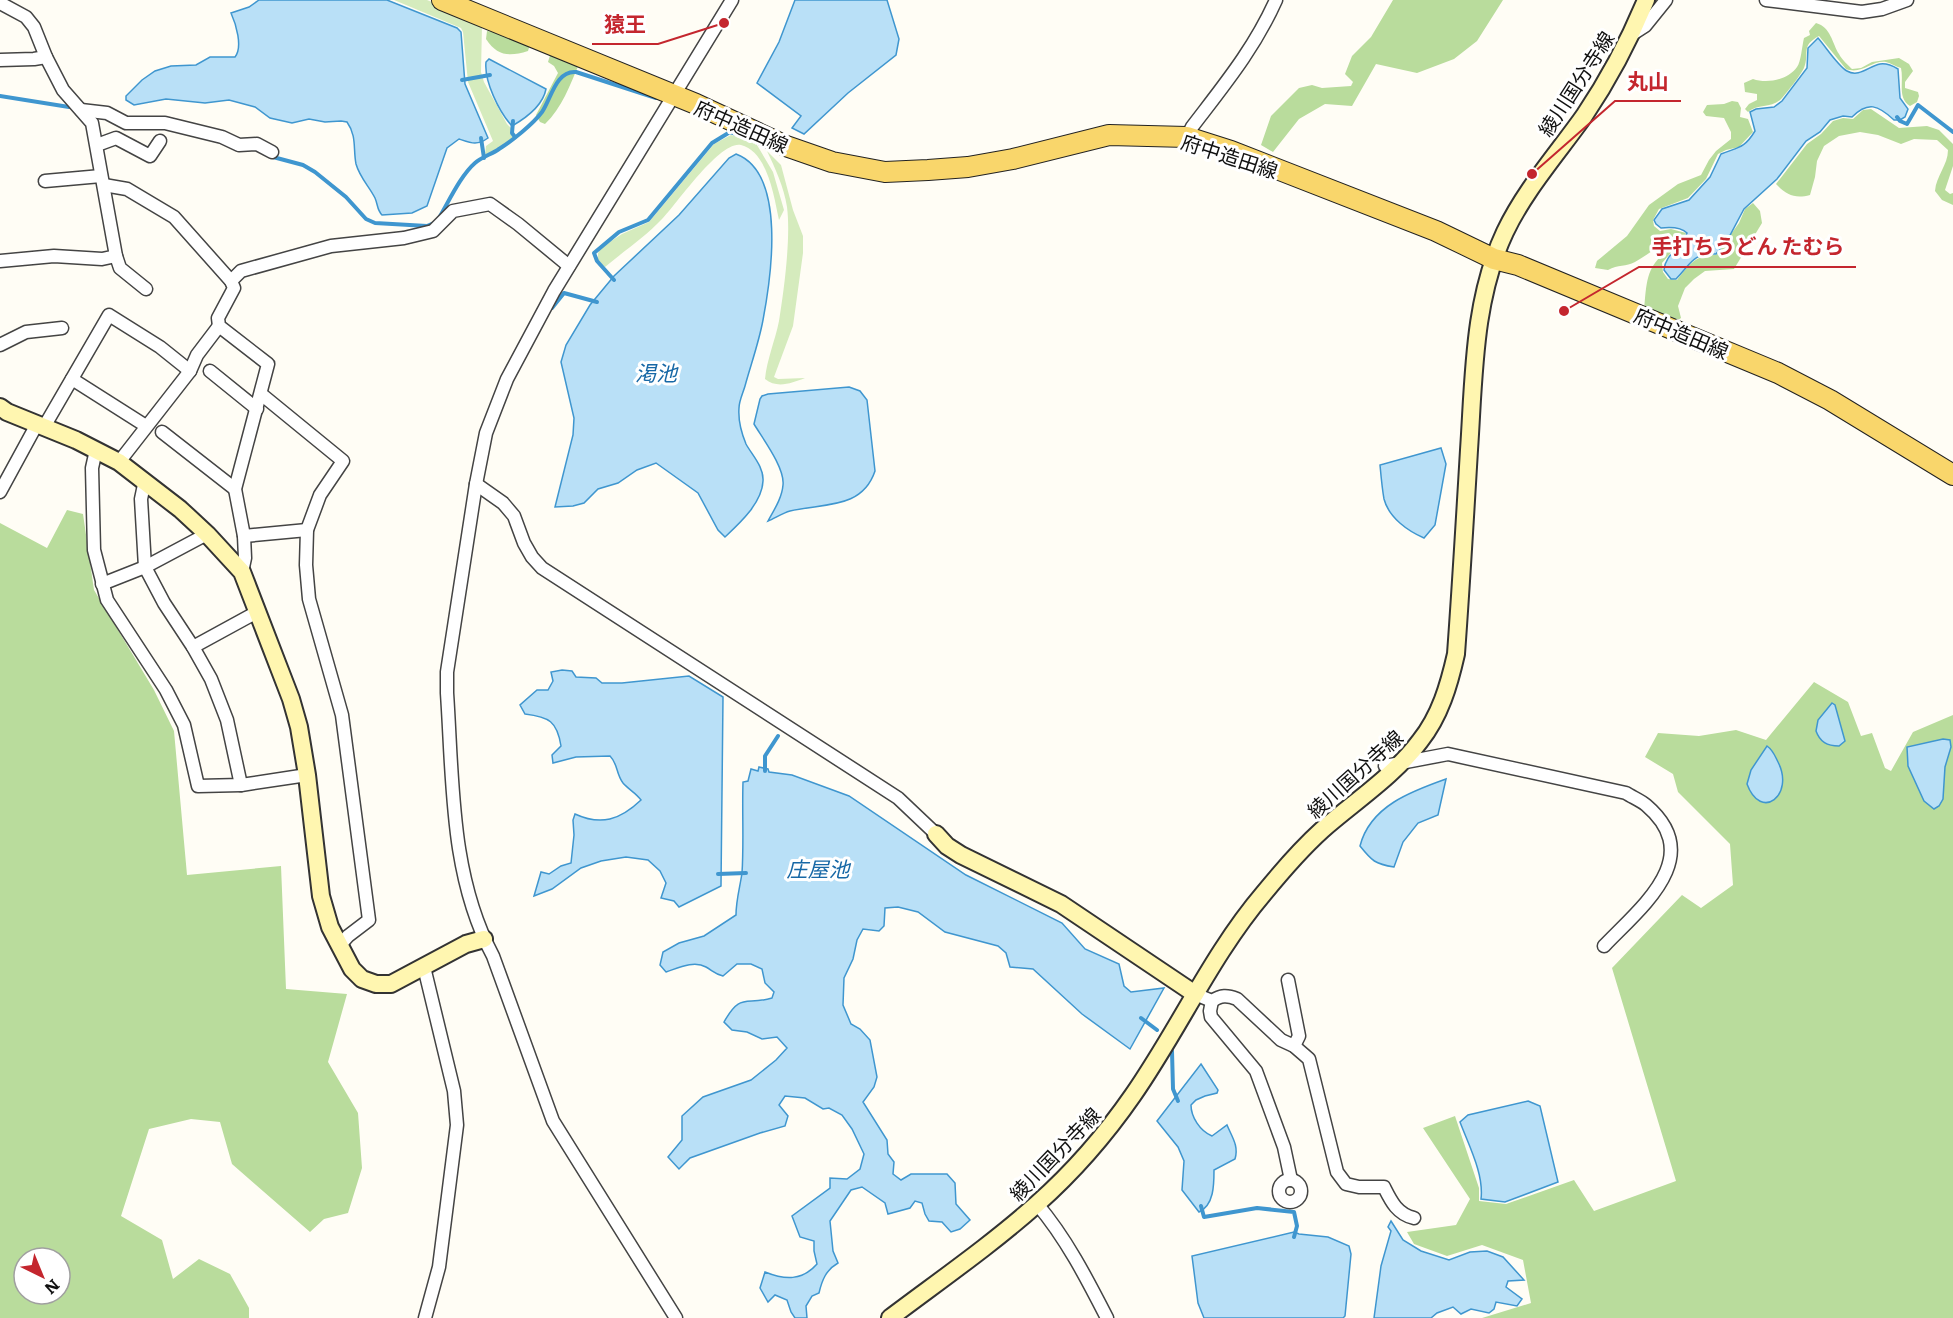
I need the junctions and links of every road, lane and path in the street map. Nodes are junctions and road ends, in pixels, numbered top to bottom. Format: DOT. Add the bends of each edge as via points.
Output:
graph roads {
  1 [pos="442,0"];
  2 [pos="732,0"];
  3 [pos="1276,0"];
  4 [pos="1646,0"];
  5 [pos="1666,0"];
  6 [pos="1766,0"];
  7 [pos="1907,0"];
  8 [pos="0,3"];
  9 [pos="477,7"];
  10 [pos="1631,35"];
  11 [pos="46,57"];
  12 [pos="0,60"];
  13 [pos="675,95"];
  14 [pos="81,110"];
  15 [pos="1187,137"];
  16 [pos="160,141"];
  17 [pos="97,145"];
  18 [pos="272,152"];
  19 [pos="103,180"];
  20 [pos="45,181"];
  21 [pos="116,256"];
  22 [pos="1494,259"];
  23 [pos="0,261"];
  24 [pos="569,266"];
  25 [pos="231,281"];
  26 [pos="146,289"];
  27 [pos="219,326"];
  28 [pos="62,328"];
  29 [pos="0,345"];
  30 [pos="190,371"];
  31 [pos="210,371"];
  32 [pos="72,379"];
  33 [pos="261,394"];
  34 [pos="0,407"];
  35 [pos="257,409"];
  36 [pos="41,425"];
  37 [pos="146,426"];
  38 [pos="162,432"];
  39 [pos="96,450"];
  40 [pos="119,462"];
  41 [pos="1953,475"];
  42 [pos="145,480"];
  43 [pos="476,484"];
  44 [pos="235,489"];
  45 [pos="0,492"];
  46 [pos="307,530"];
  47 [pos="207,534"];
  48 [pos="244,536"];
  49 [pos="145,567"];
  50 [pos="242,572"];
  51 [pos="102,584"];
  52 [pos="257,612"];
  53 [pos="193,647"];
  54 [pos="1392,765"];
  55 [pos="307,775"];
  56 [pos="241,784"];
  57 [pos="936,834"];
  58 [pos="484,939"];
  59 [pos="340,945"];
  60 [pos="1604,946"];
  61 [pos="424,967"];
  62 [pos="1288,980"];
  63 [pos="1195,994"];
  64 [pos="1212,1001"];
  65 [pos="1294,1046"];
  66 [pos="1291,1180"];
  67 [pos="1037,1204"];
  68 [pos="1413,1218"];
  69 [pos="425,1318"];
  70 [pos="676,1318"];
  71 [pos="890,1318"];
  72 [pos="1107,1318"];
  1 -- 9 [label="main road, 府中造田線"];
  2 -- 13 [label="street"];
  3 -- 15 [label="street" via="1243,61"];
  4 -- 10 [label="main road, 綾川国分寺線"];
  5 -- 10 [label="street" via="1645,27"];
  6 -- 7 [label="street" via="1862,12"];
  8 -- 11 [label="street" via="26,17"];
  9 -- 13 [label="main road, 府中造田線"];
  10 -- 22 [label="main road, 綾川国分寺線" via="1611,74 1518,208"];
  11 -- 12 [label="street"];
  11 -- 14 [label="street" via="63,90"];
  13 -- 15 [label="main road, 府中造田線" via="786,146 832,162 885,171 968,167 1109,135"];
  13 -- 24 [label="street"];
  14 -- 17 [label="street" via="93,123"];
  14 -- 18 [label="street" via="107,113 126,123 165,123 239,145 257,144"];
  15 -- 22 [label="main road, 府中造田線" via="1436,231"];
  16 -- 17 [label="street" via="150,156 116,138"];
  17 -- 19 [label="street"];
  19 -- 20 [label="street"];
  19 -- 21 [label="street"];
  19 -- 25 [label="street" via="127,189 174,217"];
  21 -- 23 [label="street"];
  21 -- 26 [label="street" via="120,268"];
  22 -- 41 [label="main road, 府中造田線" via="1518,265 1779,373"];
  22 -- 54 [label="main road, 綾川国分寺線" via="1482,297 1474,375 1456,654 1450,682 1431,725 1420,742"];
  24 -- 25 [label="street" via="490,204 453,211 433,231 331,246 241,271"];
  24 -- 43 [label="street" via="507,379 486,433"];
  25 -- 27 [label="street" via="234,288 218,318"];
  27 -- 30 [label="street"];
  27 -- 33 [label="street" via="268,364"];
  28 -- 29 [label="street" via="26,332"];
  30 -- 32 [label="street" via="109,315"];
  30 -- 37 [label="street"];
  31 -- 35 [label="street"];
  32 -- 36 [label="street"];
  32 -- 37 [label="street"];
  33 -- 35 [label="street"];
  33 -- 46 [label="street" via="343,461 320,495"];
  34 -- 36 [label="main road"];
  35 -- 44 [label="street"];
  36 -- 39 [label="main road"];
  36 -- 45 [label="street"];
  37 -- 40 [label="street"];
  38 -- 44 [label="street"];
  39 -- 40 [label="main road"];
  39 -- 51 [label="street" via="92,468 94,550"];
  40 -- 42 [label="main road"];
  42 -- 47 [label="main road"];
  42 -- 49 [label="street" via="141,499"];
  43 -- 57 [label="street" via="514,516 524,543 542,568 898,798"];
  43 -- 58 [label="street" via="447,693 461,866"];
  44 -- 48 [label="street"];
  46 -- 48 [label="street"];
  46 -- 59 [label="street" via="309,599 342,715 369,920"];
  47 -- 49 [label="street"];
  47 -- 50 [label="main road"];
  48 -- 50 [label="street"];
  49 -- 51 [label="street"];
  49 -- 53 [label="street"];
  50 -- 52 [label="main road"];
  51 -- 56 [label="street" via="107,600 166,690 184,725 198,786"];
  52 -- 53 [label="street"];
  52 -- 55 [label="main road" via="291,699"];
  53 -- 56 [label="street" via="227,720"];
  54 -- 60 [label="street" via="1448,754 1626,793 1646,805 1670,838 1671,860 1665,878"];
  54 -- 63 [label="main road, 綾川国分寺線" via="1289,863 1228,940"];
  55 -- 56 [label="street"];
  55 -- 59 [label="main road" via="321,896"];
  57 -- 63 [label="main road" via="961,855 1061,904"];
  58 -- 61 [label="main road" via="466,944"];
  58 -- 70 [label="street" via="557,1128"];
  59 -- 61 [label="main road" via="352,969 362,979 376,984 391,984"];
  61 -- 69 [label="street" via="454,1091 457,1125 439,1267"];
  62 -- 65 [label="street" via="1299,1036"];
  63 -- 64 [label="street"];
  63 -- 67 [label="main road, 綾川国分寺線" via="1133,1096"];
  64 -- 65 [label="street" via="1219,996 1237,999 1281,1040"];
  64 -- 66 [label="street" via="1211,1017 1256,1071 1284,1147"];
  65 -- 68 [label="street" via="1309,1059 1338,1172 1346,1184 1384,1187 1394,1206"];
  67 -- 71 [label="main road, 綾川国分寺線"];
  67 -- 72 [label="street" via="1083,1272"];
}
